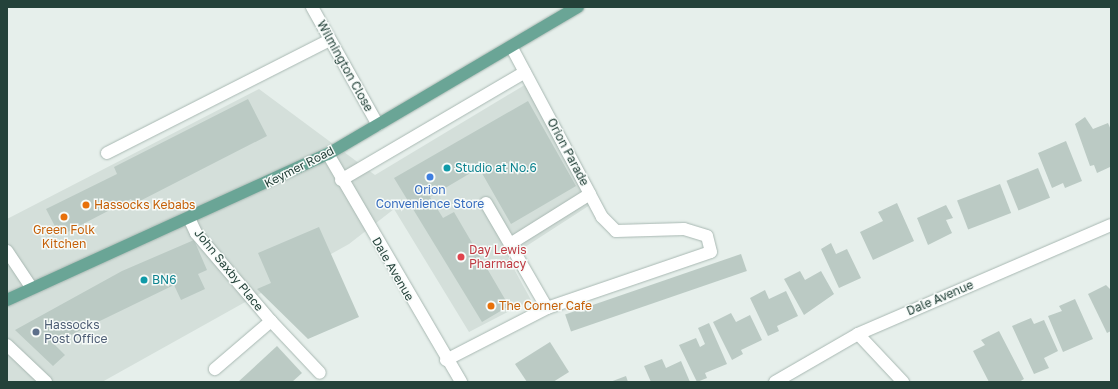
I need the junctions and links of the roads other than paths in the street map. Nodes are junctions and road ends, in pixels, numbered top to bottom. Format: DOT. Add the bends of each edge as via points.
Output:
graph roads {
  1 [pos="312,7"];
  2 [pos="578,7"];
  3 [pos="330,40"];
  4 [pos="512,48"];
  5 [pos="525,72"];
  6 [pos="378,125"];
  7 [pos="107,153"];
  8 [pos="328,154"];
  9 [pos="341,180"];
  10 [pos="590,194"];
  11 [pos="486,203"];
  12 [pos="189,218"];
  13 [pos="1111,226"];
  14 [pos="510,244"];
  15 [pos="7,251"];
  16 [pos="31,287"];
  17 [pos="7,300"];
  18 [pos="547,308"];
  19 [pos="271,321"];
  20 [pos="858,334"];
  21 [pos="7,345"];
  22 [pos="446,360"];
  23 [pos="215,370"];
  24 [pos="320,373"];
  25 [pos="46,382"];
  26 [pos="461,382"];
  27 [pos="775,382"];
  28 [pos="903,382"];
  1 -- 3 [label="street, Wilmington Close"];
  2 -- 4 [label="main road, Keymer Road"];
  3 -- 6 [label="street, Wilmington Close"];
  3 -- 7 [label="street"];
  4 -- 5 [label="street, Orion Parade"];
  4 -- 6 [label="main road, Keymer Road"];
  5 -- 9 [label="street"];
  5 -- 10 [label="street, Orion Parade"];
  6 -- 8 [label="main road, Keymer Road"];
  8 -- 9 [label="street, Dale Avenue"];
  8 -- 12 [label="main road, Keymer Road"];
  9 -- 22 [label="street, Dale Avenue"];
  10 -- 14 [label="street, Orion Parade"];
  10 -- 18 [label="street" via="602,216 616,230 684,229 707,236 711,252"];
  11 -- 14 [label="street"];
  12 -- 16 [label="main road, Keymer Road"];
  12 -- 19 [label="street, John Saxby Place" via="196,233"];
  13 -- 20 [label="street, Dale Avenue"];
  14 -- 18 [label="street"];
  15 -- 16 [label="street"];
  16 -- 17 [label="main road, Keymer Road"];
  18 -- 22 [label="street"];
  19 -- 23 [label="street, John Saxby Place"];
  19 -- 24 [label="street, John Saxby Place"];
  20 -- 27 [label="street, Dale Avenue"];
  20 -- 28 [label="street"];
  21 -- 25 [label="street"];
  22 -- 26 [label="street, Dale Avenue"];
}
